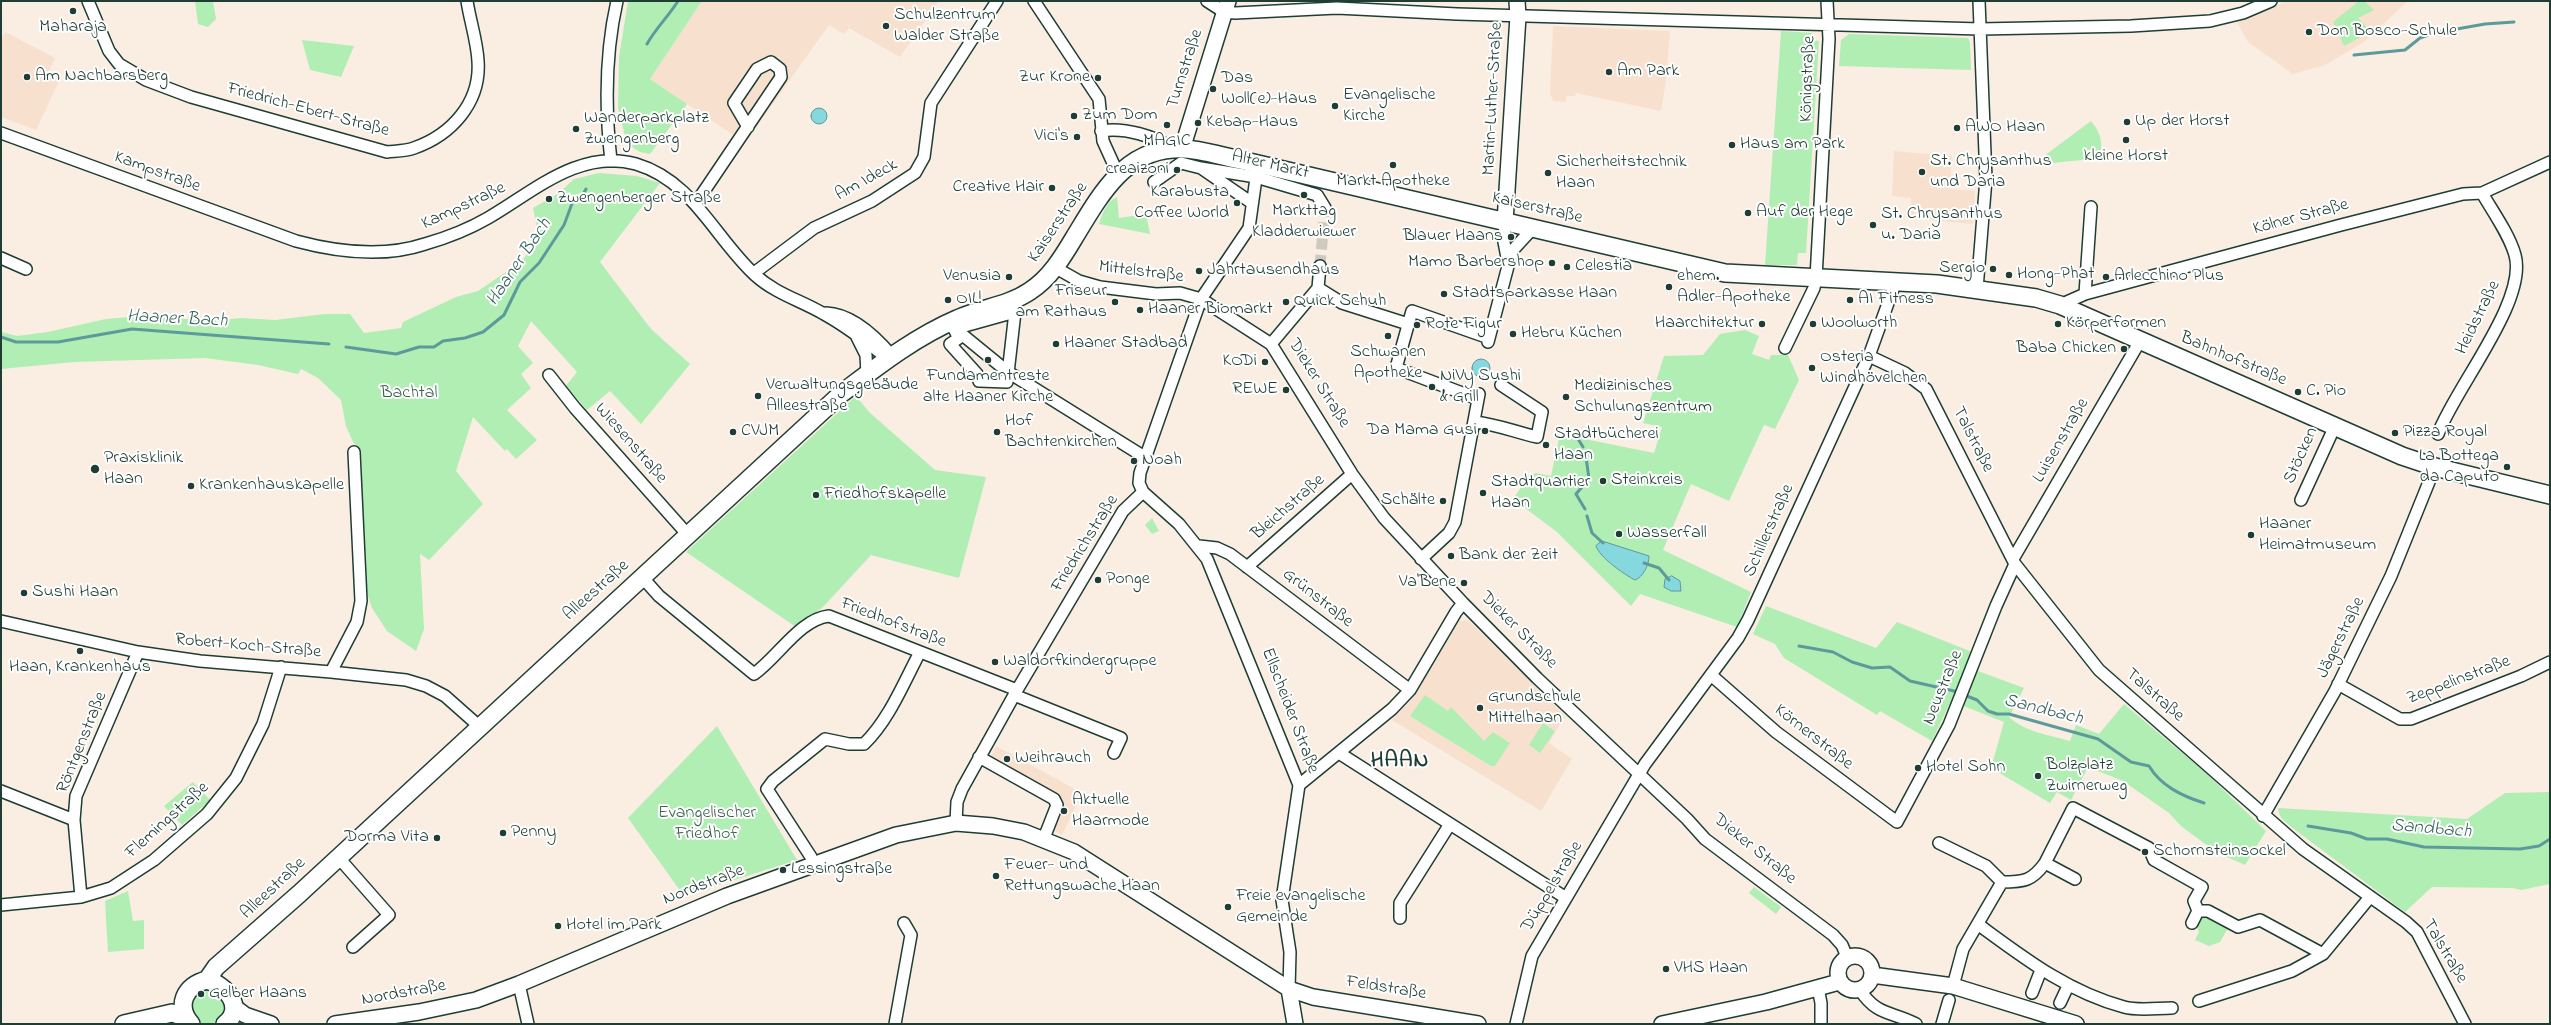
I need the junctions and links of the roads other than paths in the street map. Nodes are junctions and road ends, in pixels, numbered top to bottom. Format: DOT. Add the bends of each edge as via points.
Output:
graph roads {
  1 [pos="88,1"];
  2 [pos="467,1"];
  3 [pos="617,1"];
  4 [pos="997,1"];
  5 [pos="1034,1"];
  6 [pos="1207,1"];
  7 [pos="1517,1"];
  8 [pos="1828,1"];
  9 [pos="1978,1"];
  10 [pos="2271,1"];
  11 [pos="1226,6"];
  12 [pos="1518,16"];
  13 [pos="1828,26"];
  14 [pos="1980,29"];
  15 [pos="748,128"];
  16 [pos="1101,131"];
  17 [pos="1,133"];
  18 [pos="1177,149"];
  19 [pos="611,161"];
  20 [pos="2550,162"];
  21 [pos="1201,168"];
  22 [pos="1257,170"];
  23 [pos="1118,174"];
  24 [pos="1154,182"];
  25 [pos="2482,193"];
  26 [pos="696,203"];
  27 [pos="1252,203"];
  28 [pos="2091,207"];
  29 [pos="1325,208"];
  30 [pos="1505,222"];
  31 [pos="1533,228"];
  32 [pos="1,258"];
  33 [pos="1508,264"];
  34 [pos="1320,266"];
  35 [pos="1056,268"];
  36 [pos="26,270"];
  37 [pos="754,273"];
  38 [pos="1816,278"];
  39 [pos="1896,281"];
  40 [pos="1318,288"];
  41 [pos="1977,289"];
  42 [pos="2085,294"];
  43 [pos="1202,299"];
  44 [pos="2060,305"];
  45 [pos="824,313"];
  46 [pos="1408,324"];
  47 [pos="951,326"];
  48 [pos="857,337"];
  49 [pos="2140,341"];
  50 [pos="1271,344"];
  51 [pos="1785,348"];
  52 [pos="1869,356"];
  53 [pos="890,358"];
  54 [pos="1008,372"];
  55 [pos="867,374"];
  56 [pos="549,375"];
  57 [pos="1501,385"];
  58 [pos="1474,422"];
  59 [pos="2335,426"];
  60 [pos="2438,434"];
  61 [pos="354,452"];
  62 [pos="1146,458"];
  63 [pos="2434,466"];
  64 [pos="1352,474"];
  65 [pos="1143,492"];
  66 [pos="2550,495"];
  67 [pos="2301,500"];
  68 [pos="688,535"];
  69 [pos="1200,546"];
  70 [pos="1421,559"];
  71 [pos="2014,561"];
  72 [pos="1247,566"];
  73 [pos="642,577"];
  74 [pos="1463,603"];
  75 [pos="1,621"];
  76 [pos="138,652"];
  77 [pos="920,652"];
  78 [pos="2550,662"];
  79 [pos="281,667"];
  80 [pos="331,672"];
  81 [pos="1711,675"];
  82 [pos="2338,684"];
  83 [pos="1410,690"];
  84 [pos="1015,692"];
  85 [pos="480,727"];
  86 [pos="1114,753"];
  87 [pos="1339,753"];
  88 [pos="979,756"];
  89 [pos="1639,775"];
  90 [pos="1299,785"];
  91 [pos="1,791"];
  92 [pos="2263,816"];
  93 [pos="74,820"];
  94 [pos="1898,822"];
  95 [pos="956,823"];
  96 [pos="1450,824"];
  97 [pos="1044,838"];
  98 [pos="1939,843"];
  99 [pos="338,857"];
  100 [pos="2045,863"];
  101 [pos="814,866"];
  102 [pos="2075,879"];
  103 [pos="2002,882"];
  104 [pos="81,897"];
  105 [pos="2370,897"];
  106 [pos="1566,898"];
  107 [pos="1,905"];
  108 [pos="2198,911"];
  109 [pos="1400,918"];
  110 [pos="904,923"];
  111 [pos="2192,923"];
  112 [pos="1978,925"];
  113 [pos="353,947"];
  114 [pos="238,950"];
  115 [pos="2323,954"];
  116 [pos="1847,957"];
  117 [pos="2041,970"];
  118 [pos="1872,975"];
  119 [pos="207,980"];
  120 [pos="1839,982"];
  121 [pos="520,984"];
  122 [pos="2068,986"];
  123 [pos="224,987"];
  124 [pos="1818,988"];
  125 [pos="1289,989"];
  126 [pos="1860,990"];
  127 [pos="1951,993"];
  128 [pos="2032,993"];
  129 [pos="184,996"];
  130 [pos="2200,1001"];
  131 [pos="2060,1003"];
  132 [pos="233,1006"];
  133 [pos="2172,1008"];
  134 [pos="188,1020"];
  135 [pos="132,1022"];
  136 [pos="230,1024"];
  137 [pos="271,1024"];
  138 [pos="335,1024"];
  139 [pos="528,1024"];
  140 [pos="895,1024"];
  141 [pos="1295,1024"];
  142 [pos="1478,1024"];
  143 [pos="1516,1024"];
  144 [pos="1662,1024"];
  145 [pos="1821,1024"];
  146 [pos="1916,1024"];
  147 [pos="1942,1024"];
  148 [pos="2076,1024"];
  149 [pos="2465,1024"];
  1 -- 2 [label="street, Friedrich-Ebert-Straße" via="109,51 130,72 191,98 387,152 413,149 435,139 456,122 469,105 475,91 478,62"];
  3 -- 19 [label="street" via="608,69"];
  4 -- 37 [label="street, Am Ideck" via="931,102 921,165 905,181 872,201 814,228"];
  5 -- 16 [label="street" via="1099,99"];
  6 -- 11 [label="street"];
  7 -- 12 [label="street, Martin-Luther-Straße"];
  8 -- 13 [label="street, Königstraße"];
  9 -- 14 [label="street"];
  10 -- 14 [label="street" via="2243,13 2210,21 2131,26"];
  11 -- 12 [label="street" via="1235,13 1337,8"];
  11 -- 18 [label="street, Turnstraße"];
  12 -- 13 [label="street"];
  12 -- 30 [label="street, Martin-Luther-Straße"];
  13 -- 14 [label="street"];
  13 -- 38 [label="street, Königstraße"];
  14 -- 41 [label="street" via="1986,179"];
  15 -- 15 [label="street" via="781,77 780,69 771,62 757,69 734,104"];
  15 -- 26 [label="street"];
  16 -- 18 [label="street, Kaiserstraße" via="1112,129 1160,139"];
  16 -- 23 [label="street" via="1107,154"];
  17 -- 19 [label="street, Kampstraße" via="296,241 330,250 356,252 390,252 424,245 487,219 566,170"];
  18 -- 22 [label="main road, Kaiserstraße"];
  18 -- 23 [label="main road, Kaiserstraße" via="1141,157 1129,163"];
  19 -- 26 [label="street, Kampstraße" via="634,164 665,177"];
  20 -- 25 [label="street, Kölner Straße"];
  21 -- 22 [label="street, Alter Markt"];
  21 -- 24 [label="street, Alter Markt" via="1181,163"];
  21 -- 27 [label="street, Alter Markt"];
  22 -- 27 [label="street, Friedrichstraße"];
  22 -- 29 [label="street, Alter Markt" via="1317,195"];
  22 -- 30 [label="main road, Kaiserstraße"];
  23 -- 35 [label="main road, Kaiserstraße" via="1096,202"];
  25 -- 42 [label="street, Kölner Straße" via="2463,194 2418,205"];
  25 -- 60 [label="street, Heidstraße" via="2515,255 2518,275 2512,296 2451,405"];
  26 -- 37 [label="street, Kampstraße"];
  27 -- 43 [label="street, Friedrichstraße" via="1249,228"];
  28 -- 42 [label="street"];
  30 -- 31 [label="main road, Kaiserstraße"];
  30 -- 33 [label="street" via="1504,242"];
  31 -- 33 [label="street" via="1515,246"];
  31 -- 38 [label="main road, Kaiserstraße" via="1725,273"];
  32 -- 36 [label="street"];
  33 -- 46 [label="street" via="1489,340 1412,311"];
  34 -- 40 [label="street"];
  35 -- 43 [label="street, Mittelstraße" via="1079,281 1100,287 1156,294 1180,293"];
  35 -- 47 [label="main road, Kaiserstraße" via="1040,284 1021,297"];
  37 -- 45 [label="street, Kampstraße" via="781,294"];
  38 -- 39 [label="main road, Kaiserstraße"];
  38 -- 51 [label="street, Königstraße" via="1814,288"];
  39 -- 41 [label="main road, Bahnhofstraße"];
  39 -- 52 [label="street, Schillerstraße"];
  40 -- 46 [label="street" via="1342,303"];
  40 -- 50 [label="street"];
  41 -- 44 [label="main road, Bahnhofstraße" via="2036,298"];
  42 -- 44 [label="street, Kölner Straße"];
  43 -- 50 [label="street, Dieker Straße"];
  43 -- 62 [label="street, Friedrichstraße"];
  44 -- 49 [label="main road, Bahnhofstraße"];
  45 -- 48 [label="street, Kampstraße"];
  45 -- 53 [label="street, Kampstraße" via="850,320 881,343"];
  46 -- 58 [label="street" via="1396,368 1478,397"];
  47 -- 53 [label="main road, Kaiserstraße"];
  47 -- 54 [label="street"];
  47 -- 54 [label="street" via="959,338 950,344 977,374 979,381 1007,382"];
  47 -- 54 [label="street" via="1015,312"];
  48 -- 53 [label="street, Kampstraße"];
  48 -- 55 [label="street, Kampstraße" via="866,355"];
  49 -- 59 [label="main road, Bahnhofstraße"];
  49 -- 71 [label="street, Luisenstraße"];
  50 -- 64 [label="street, Dieker Straße"];
  52 -- 71 [label="street, Talstraße" via="1905,373 1926,389"];
  52 -- 81 [label="street, Schillerstraße" via="1757,601 1738,638"];
  53 -- 55 [label="main road, Alleestraße"];
  54 -- 62 [label="street"];
  55 -- 68 [label="main road, Alleestraße" via="831,402"];
  56 -- 68 [label="street, Wiesenstraße"];
  57 -- 58 [label="street" via="1542,412 1537,437 1506,430 1498,425"];
  58 -- 70 [label="street" via="1455,522 1448,533"];
  59 -- 63 [label="main road, Bahnhofstraße" via="2402,456"];
  59 -- 67 [label="street, Stöcken"];
  61 -- 80 [label="street" via="361,601 357,622"];
  62 -- 65 [label="street, Friedrichstraße" via="1139,483"];
  63 -- 66 [label="main road, Bahnhofstraße"];
  63 -- 82 [label="street, Jägerstraße" via="2391,576"];
  64 -- 70 [label="street, Dieker Straße" via="1384,518"];
  64 -- 72 [label="street, Bleichstraße"];
  65 -- 69 [label="street, Ellscheider Straße"];
  65 -- 84 [label="street, Friedrichstraße" via="1123,511"];
  68 -- 73 [label="main road, Alleestraße"];
  69 -- 72 [label="street, Grünstraße" via="1217,548"];
  69 -- 90 [label="street, Ellscheider Straße"];
  70 -- 74 [label="street, Dieker Straße"];
  71 -- 92 [label="street, Talstraße" via="2099,670"];
  71 -- 94 [label="street, Neustraße" via="1940,744"];
  72 -- 83 [label="street, Grünstraße"];
  73 -- 77 [label="street, Friedhofstraße" via="659,596 754,674 768,664 807,624 818,617 829,616"];
  73 -- 85 [label="main road, Alleestraße"];
  74 -- 83 [label="street"];
  74 -- 89 [label="street, Dieker Straße"];
  75 -- 76 [label="street, Robert-Koch-Straße"];
  76 -- 79 [label="street, Robert-Koch-Straße" via="200,661"];
  76 -- 93 [label="street, Röntgenstraße" via="76,796"];
  77 -- 84 [label="street, Friedhofstraße"];
  77 -- 101 [label="street" via="895,699 867,741 858,745 825,739 772,781 767,789 811,857"];
  78 -- 82 [label="street, Zeppelinstraße" via="2411,719 2400,719"];
  79 -- 80 [label="street, Robert-Koch-Straße"];
  79 -- 104 [label="street, Flemingstraße" via="263,724 236,778 207,814 137,872 111,888"];
  80 -- 85 [label="street, Robert-Koch-Straße" via="406,680 426,686 445,696"];
  81 -- 89 [label="street, Schillerstraße"];
  81 -- 94 [label="street, Körnerstraße" via="1776,732"];
  82 -- 92 [label="street, Jägerstraße"];
  83 -- 87 [label="street" via="1392,709"];
  84 -- 86 [label="street, Friedhofstraße" via="1121,738"];
  84 -- 88 [label="street, Friedrichstraße"];
  85 -- 99 [label="main road, Alleestraße"];
  87 -- 90 [label="street"];
  87 -- 96 [label="street"];
  88 -- 95 [label="street, Friedrichstraße" via="957,802"];
  88 -- 97 [label="street" via="1054,799 1057,806"];
  89 -- 106 [label="street, Düppelstraße"];
  89 -- 116 [label="street, Dieker Straße" via="1705,839 1833,935 1842,945"];
  90 -- 125 [label="street, Ellscheider Straße" via="1282,900 1290,952"];
  91 -- 93 [label="street"];
  92 -- 105 [label="street, Talstraße" via="2303,849"];
  93 -- 104 [label="street, Röntgenstraße"];
  95 -- 97 [label="street, Nordstraße" via="1001,827"];
  95 -- 101 [label="street, Nordstraße" via="896,835"];
  96 -- 106 [label="street"];
  96 -- 109 [label="street" via="1400,904"];
  97 -- 125 [label="street, Nordstraße" via="1080,856"];
  98 -- 103 [label="street" via="1986,866"];
  99 -- 113 [label="street" via="389,915"];
  99 -- 114 [label="main road, Alleestraße"];
  100 -- 102 [label="street"];
  100 -- 103 [label="street" via="2036,876 2021,882"];
  100 -- 108 [label="street" via="2073,808 2149,848 2154,860 2202,887 2194,901"];
  101 -- 121 [label="street, Nordstraße" via="662,922"];
  103 -- 112 [label="street"];
  104 -- 107 [label="street, Flemingstraße"];
  105 -- 115 [label="street"];
  105 -- 149 [label="street, Talstraße" via="2416,932"];
  106 -- 143 [label="street, Düppelstraße" via="1532,956"];
  108 -- 111 [label="street"];
  108 -- 115 [label="street" via="2208,911 2238,927 2260,920"];
  110 -- 140 [label="street" via="911,935"];
  112 -- 117 [label="street"];
  112 -- 127 [label="street" via="1963,949"];
  114 -- 119 [label="main road, Alleestraße" via="216,967"];
  114 -- 123 [label="main road, Alleestraße" via="226,970"];
  115 -- 130 [label="street" via="2292,971"];
  116 -- 118 [label="street" via="1861,957 1868,962"];
  116 -- 120 [label="street" via="1837,970"];
  117 -- 122 [label="street"];
  117 -- 128 [label="street"];
  118 -- 126 [label="street" via="1869,983"];
  118 -- 127 [label="street"];
  119 -- 123 [label="main road"];
  119 -- 129 [label="main road" via="190,987"];
  120 -- 124 [label="street"];
  120 -- 126 [label="street" via="1848,989"];
  121 -- 138 [label="street, Nordstraße" via="476,1000 436,1009"];
  121 -- 139 [label="street"];
  122 -- 131 [label="street"];
  122 -- 133 [label="street" via="2125,1007"];
  123 -- 132 [label="main road" via="231,996"];
  124 -- 144 [label="street"];
  124 -- 145 [label="street"];
  125 -- 141 [label="street, Ellscheider Straße"];
  125 -- 142 [label="street, Feldstraße" via="1313,997"];
  126 -- 146 [label="street" via="1877,1010"];
  127 -- 147 [label="street"];
  127 -- 148 [label="street"];
  129 -- 134 [label="main road" via="182,1006"];
  129 -- 135 [label="main road"];
  132 -- 136 [label="main road"];
  132 -- 137 [label="street" via="245,1015"];
  134 -- 135 [label="main road" via="172,1013"];
}
